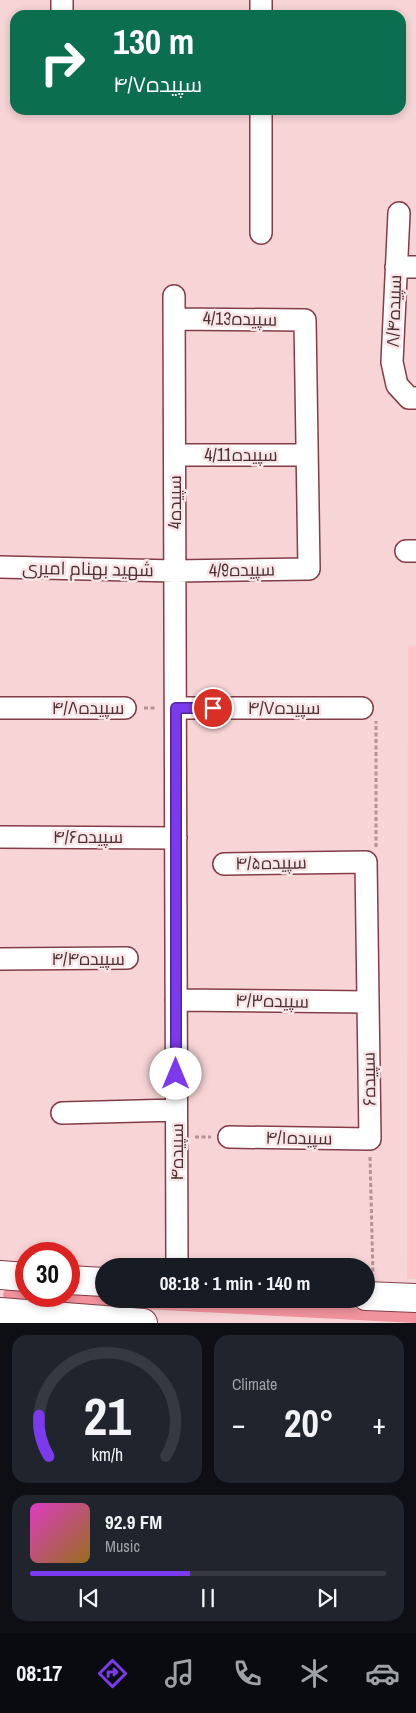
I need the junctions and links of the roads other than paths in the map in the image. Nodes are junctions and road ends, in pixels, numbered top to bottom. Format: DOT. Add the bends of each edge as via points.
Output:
graph roads {
  1 [pos="261,115"];
  2 [pos="398,213"];
  3 [pos="261,233"];
  4 [pos="406,267"];
  5 [pos="174,296"];
  6 [pos="174,319"];
  7 [pos="416,398"];
  8 [pos="307,454"];
  9 [pos="175,455"];
  10 [pos="0,567"];
  11 [pos="175,571"];
  12 [pos="0,708"];
  13 [pos="125,708"];
  14 [pos="176,708"];
  15 [pos="362,708"];
  16 [pos="0,837"];
  17 [pos="176,838"];
  18 [pos="366,862"];
  19 [pos="224,864"];
  20 [pos="127,958"];
  21 [pos="0,959"];
  22 [pos="176,1000"];
  23 [pos="368,1002"];
  24 [pos="176,1110"];
  25 [pos="62,1113"];
  26 [pos="229,1137"];
  27 [pos="370,1139"];
  28 [pos="177,1258"];
  29 [pos="0,1275"];
  30 [pos="15,1276"];
  31 [pos="80,1281"];
  32 [pos="95,1281"];
  33 [pos="375,1296"];
  34 [pos="416,1298"];
  35 [pos="0,1312"];
  36 [pos="143,1323"];
  1 -- 3 [label="street"];
  2 -- 4 [label="street, سپیده۸/۴"];
  4 -- 7 [label="street, سپیده۸/۴" via="392,362 397,385 409,398"];
  5 -- 6 [label="street, 4سپیده"];
  6 -- 8 [label="street, 4/13سپیده" via="305,320"];
  6 -- 9 [label="street, 4سپیده"];
  8 -- 9 [label="street, 4/11سپیده"];
  8 -- 11 [label="street, 4/9سپیده" via="309,569"];
  9 -- 11 [label="street, 4سپیده"];
  10 -- 11 [label="street, شهید بهنام امیری"];
  11 -- 14 [label="street, 4سپیده"];
  12 -- 13 [label="street, سپیده۴/۸"];
  14 -- 15 [label="street, سپیده۴/۷"];
  14 -- 17 [label="street, سپیده۴"];
  16 -- 17 [label="street, سپیده۴/۶"];
  17 -- 22 [label="street, سپیده۴"];
  18 -- 19 [label="street, سپیده۴/۵"];
  18 -- 23 [label="street, سپیده۶"];
  20 -- 21 [label="street, سپیده۴/۴"];
  22 -- 23 [label="street, سپیده۴/۳"];
  22 -- 24 [label="street, سپیده۴"];
  23 -- 27 [label="street, سپیده۶"];
  24 -- 25 [label="street"];
  24 -- 28 [label="street, سپیده۴"];
  26 -- 27 [label="street, سپیده۴/۱"];
  29 -- 30 [label="main road"];
  31 -- 32 [label="main road"];
  33 -- 34 [label="main road"];
  35 -- 36 [label="main road"];
}
